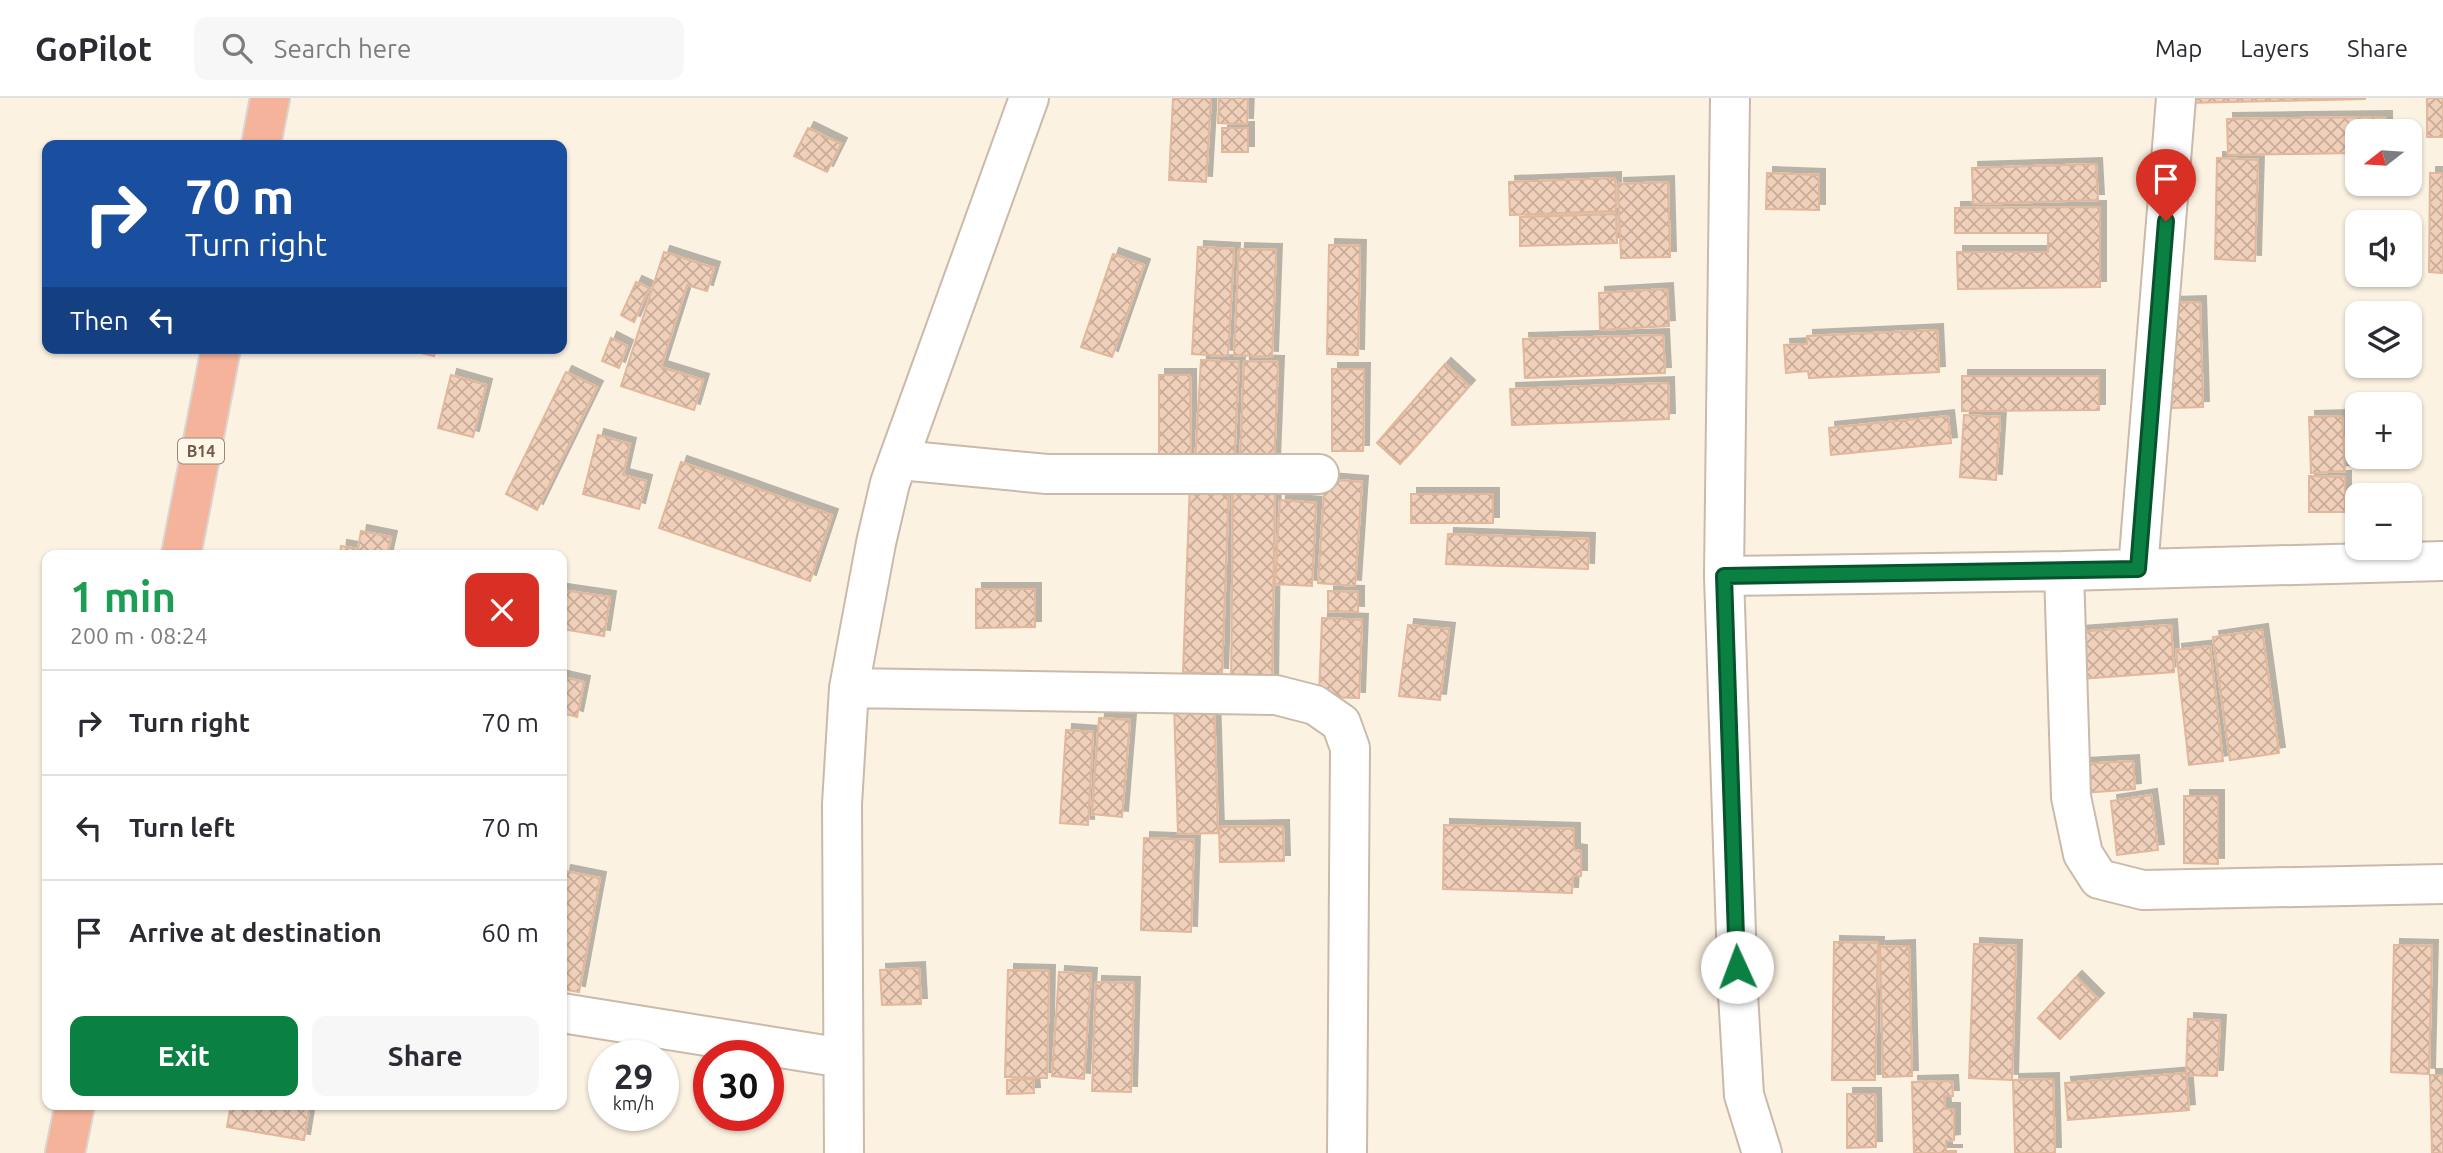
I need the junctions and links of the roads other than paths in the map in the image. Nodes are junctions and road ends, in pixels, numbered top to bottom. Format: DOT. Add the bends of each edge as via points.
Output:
graph roads {
  1 [pos="270,98"];
  2 [pos="1029,98"];
  3 [pos="1730,98"];
  4 [pos="2176,98"];
  5 [pos="262,140"];
  6 [pos="220,354"];
  7 [pos="900,460"];
  8 [pos="1319,474"];
  9 [pos="182,550"];
  10 [pos="2443,561"];
  11 [pos="2138,569"];
  12 [pos="2064,571"];
  13 [pos="1724,576"];
  14 [pos="849,688"];
  15 [pos="2443,884"];
  16 [pos="567,1014"];
  17 [pos="843,1058"];
  18 [pos="74,1110"];
  19 [pos="65,1153"];
  20 [pos="844,1153"];
  21 [pos="1347,1153"];
  22 [pos="1762,1153"];
  1 -- 5 [label="highway"];
  2 -- 7 [label="street"];
  3 -- 13 [label="street"];
  4 -- 11 [label="street"];
  6 -- 9 [label="highway, B14"];
  7 -- 8 [label="street" via="1047,474"];
  7 -- 14 [label="street" via="876,543"];
  10 -- 11 [label="street"];
  11 -- 12 [label="street"];
  12 -- 13 [label="street"];
  12 -- 15 [label="street" via="2071,797 2083,854 2099,879 2143,890"];
  13 -- 22 [label="street" via="1744,1096"];
  14 -- 17 [label="street" via="842,804"];
  14 -- 21 [label="street" via="1276,695 1315,705 1341,723 1350,748"];
  16 -- 17 [label="street"];
  17 -- 20 [label="street"];
  18 -- 19 [label="highway"];
}
